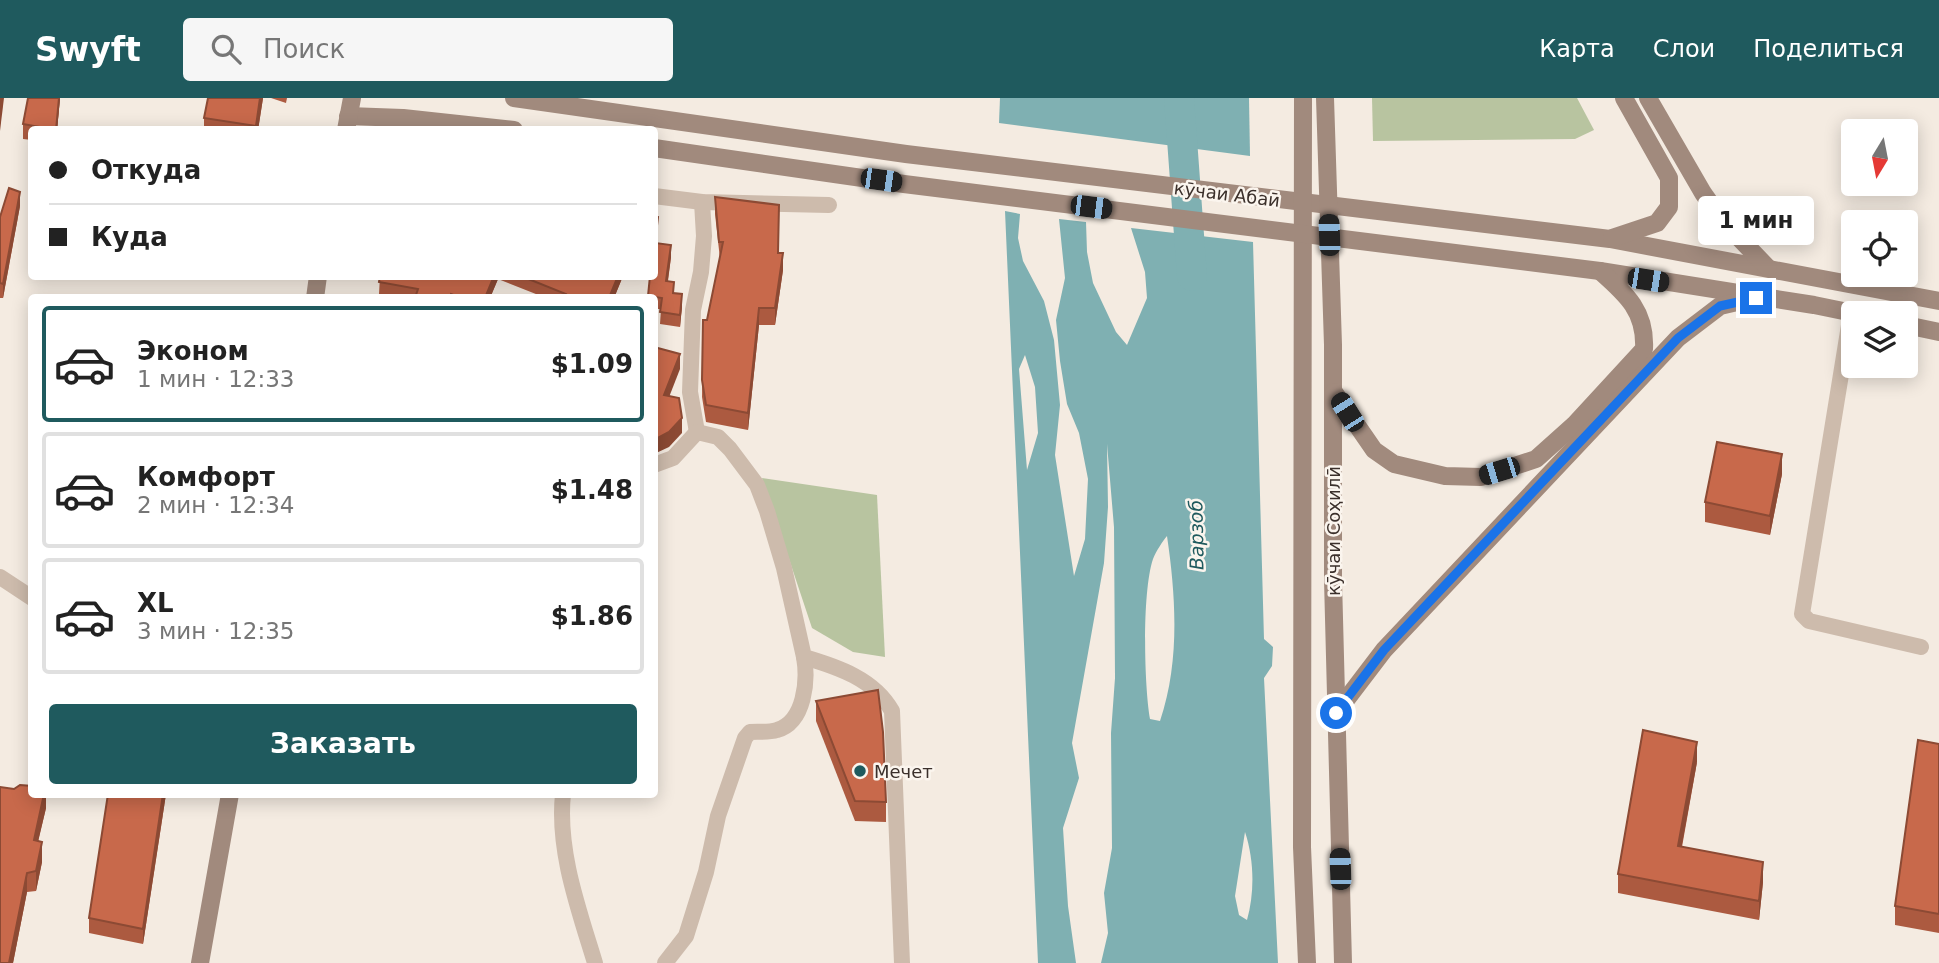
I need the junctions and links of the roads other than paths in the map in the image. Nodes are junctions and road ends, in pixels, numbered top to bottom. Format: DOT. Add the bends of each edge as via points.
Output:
graph roads {
  1 [pos="514,98"];
  2 [pos="1303,98"];
  3 [pos="1325,98"];
  4 [pos="1624,98"];
  5 [pos="1648,98"];
  6 [pos="348,115"];
  7 [pos="477,126"];
  8 [pos="658,149"];
  9 [pos="658,196"];
  10 [pos="702,202"];
  11 [pos="829,205"];
  12 [pos="1610,239"];
  13 [pos="1768,268"];
  14 [pos="1600,271"];
  15 [pos="1756,298"];
  16 [pos="1939,301"];
  17 [pos="1841,311"];
  18 [pos="1918,328"];
  19 [pos="1939,332"];
  20 [pos="1841,378"];
  21 [pos="1333,391"];
  22 [pos="697,432"];
  23 [pos="658,464"];
  24 [pos="0,577"];
  25 [pos="28,595"];
  26 [pos="1922,647"];
  27 [pos="804,657"];
  28 [pos="1336,713"];
  29 [pos="229,798"];
  30 [pos="563,798"];
  31 [pos="200,963"];
  32 [pos="595,963"];
  33 [pos="665,963"];
  34 [pos="902,963"];
  35 [pos="1307,963"];
  36 [pos="1343,963"];
  1 -- 12 [label="main road, кӯчаи Абаӣ" via="906,154"];
  2 -- 35 [label="main road" via="1302,847"];
  3 -- 21 [label="main road, кӯчаи Соҳилӣ"];
  4 -- 12 [label="main road" via="1669,178 1670,207 1657,223"];
  5 -- 13 [label="main road" via="1722,220"];
  6 -- 7 [label="main road"];
  8 -- 14 [label="main road, кӯчаи Абаӣ"];
  9 -- 10 [label="street"];
  10 -- 11 [label="street"];
  10 -- 22 [label="street" via="701,272 685,354"];
  12 -- 13 [label="main road, кӯчаи Абаӣ"];
  13 -- 16 [label="main road, кӯчаи Абаӣ"];
  14 -- 15 [label="main road, кӯчаи Абаӣ"];
  14 -- 21 [label="main road" via="1626,294 1639,315 1644,349 1536,459 1480,477 1445,476 1394,464 1374,450"];
  15 -- 17 [label="main road, кӯчаи Абаӣ"];
  15 -- 28 [label="main road" via="1720,306 1678,338 1384,650"];
  18 -- 19 [label="main road"];
  20 -- 26 [label="street" via="1802,614 1809,621"];
  21 -- 28 [label="main road, кӯчаи Соҳилӣ"];
  22 -- 23 [label="street" via="673,458"];
  22 -- 27 [label="street" via="718,438 757,485 784,568"];
  24 -- 25 [label="street"];
  27 -- 33 [label="street" via="807,676 802,704 785,727 750,732 745,738 718,816 686,936"];
  27 -- 34 [label="street" via="840,667 884,697 892,711"];
  28 -- 36 [label="main road, кӯчаи Соҳилӣ"];
  29 -- 31 [label="main road"];
  30 -- 32 [label="street" via="570,875"];
}
